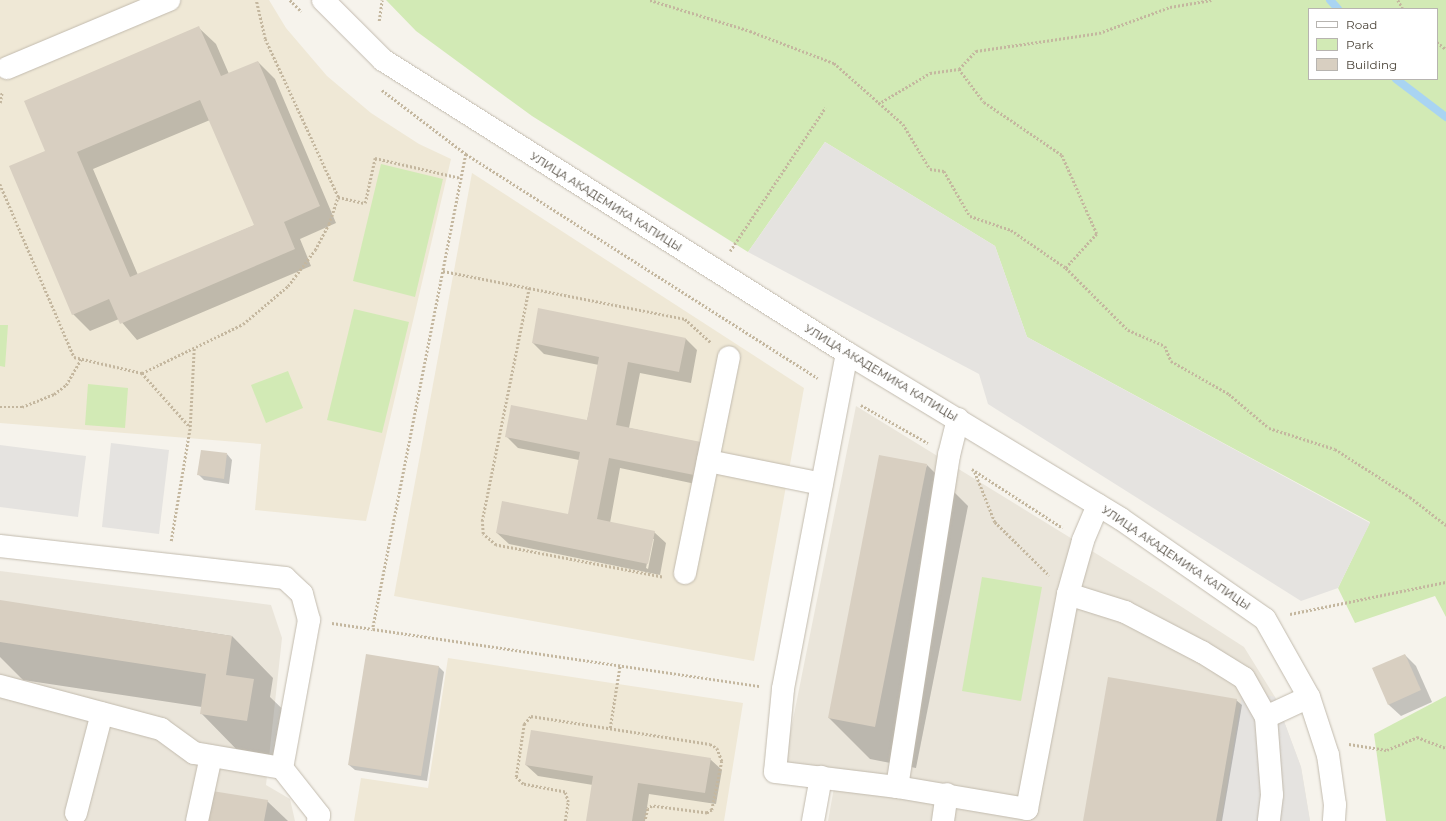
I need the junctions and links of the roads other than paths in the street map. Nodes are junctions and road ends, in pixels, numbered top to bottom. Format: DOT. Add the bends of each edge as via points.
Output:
graph roads {
  1 [pos="169,0"];
  2 [pos="323,0"];
  3 [pos="7,68"];
  4 [pos="847,353"];
  5 [pos="729,357"];
  6 [pos="958,419"];
  7 [pos="708,461"];
  8 [pos="822,484"];
  9 [pos="1098,505"];
  10 [pos="0,546"];
  11 [pos="685,573"];
  12 [pos="1068,594"];
  13 [pos="0,686"];
  14 [pos="1309,697"];
  15 [pos="102,713"];
  16 [pos="1266,717"];
  17 [pos="211,756"];
  18 [pos="282,768"];
  19 [pos="821,777"];
  20 [pos="897,786"];
  21 [pos="947,794"];
  22 [pos="76,813"];
  23 [pos="196,821"];
  24 [pos="318,821"];
  25 [pos="813,821"];
  26 [pos="943,821"];
  27 [pos="1269,821"];
  28 [pos="1334,821"];
  1 -- 3 [label="street"];
  2 -- 4 [label="street, УЛИЦА АКАДЕМИКА КАПИЦЫ" via="384,60"];
  4 -- 6 [label="street, УЛИЦА АКАДЕМИКА КАПИЦЫ"];
  4 -- 8 [label="street"];
  5 -- 7 [label="street"];
  6 -- 9 [label="street, УЛИЦА АКАДЕМИКА КАПИЦЫ"];
  6 -- 20 [label="street" via="949,455"];
  7 -- 8 [label="street"];
  7 -- 11 [label="street"];
  8 -- 19 [label="street" via="783,689 775,772"];
  9 -- 12 [label="street" via="1083,541"];
  9 -- 14 [label="street, УЛИЦА АКАДЕМИКА КАПИЦЫ" via="1169,550 1265,619"];
  10 -- 18 [label="street" via="285,578 302,594 309,620"];
  12 -- 16 [label="street" via="1125,612 1202,652 1244,678"];
  12 -- 21 [label="street" via="1027,809"];
  13 -- 15 [label="street"];
  14 -- 16 [label="street"];
  14 -- 28 [label="street, УЛИЦА АКАДЕМИКА КАПИЦЫ" via="1328,755 1335,805"];
  15 -- 17 [label="street" via="161,729 194,753"];
  15 -- 22 [label="street"];
  16 -- 27 [label="street" via="1272,795"];
  17 -- 18 [label="street"];
  17 -- 23 [label="street"];
  18 -- 24 [label="street" via="319,815"];
  19 -- 20 [label="street"];
  19 -- 25 [label="street"];
  20 -- 21 [label="street"];
  21 -- 26 [label="street"];
}
